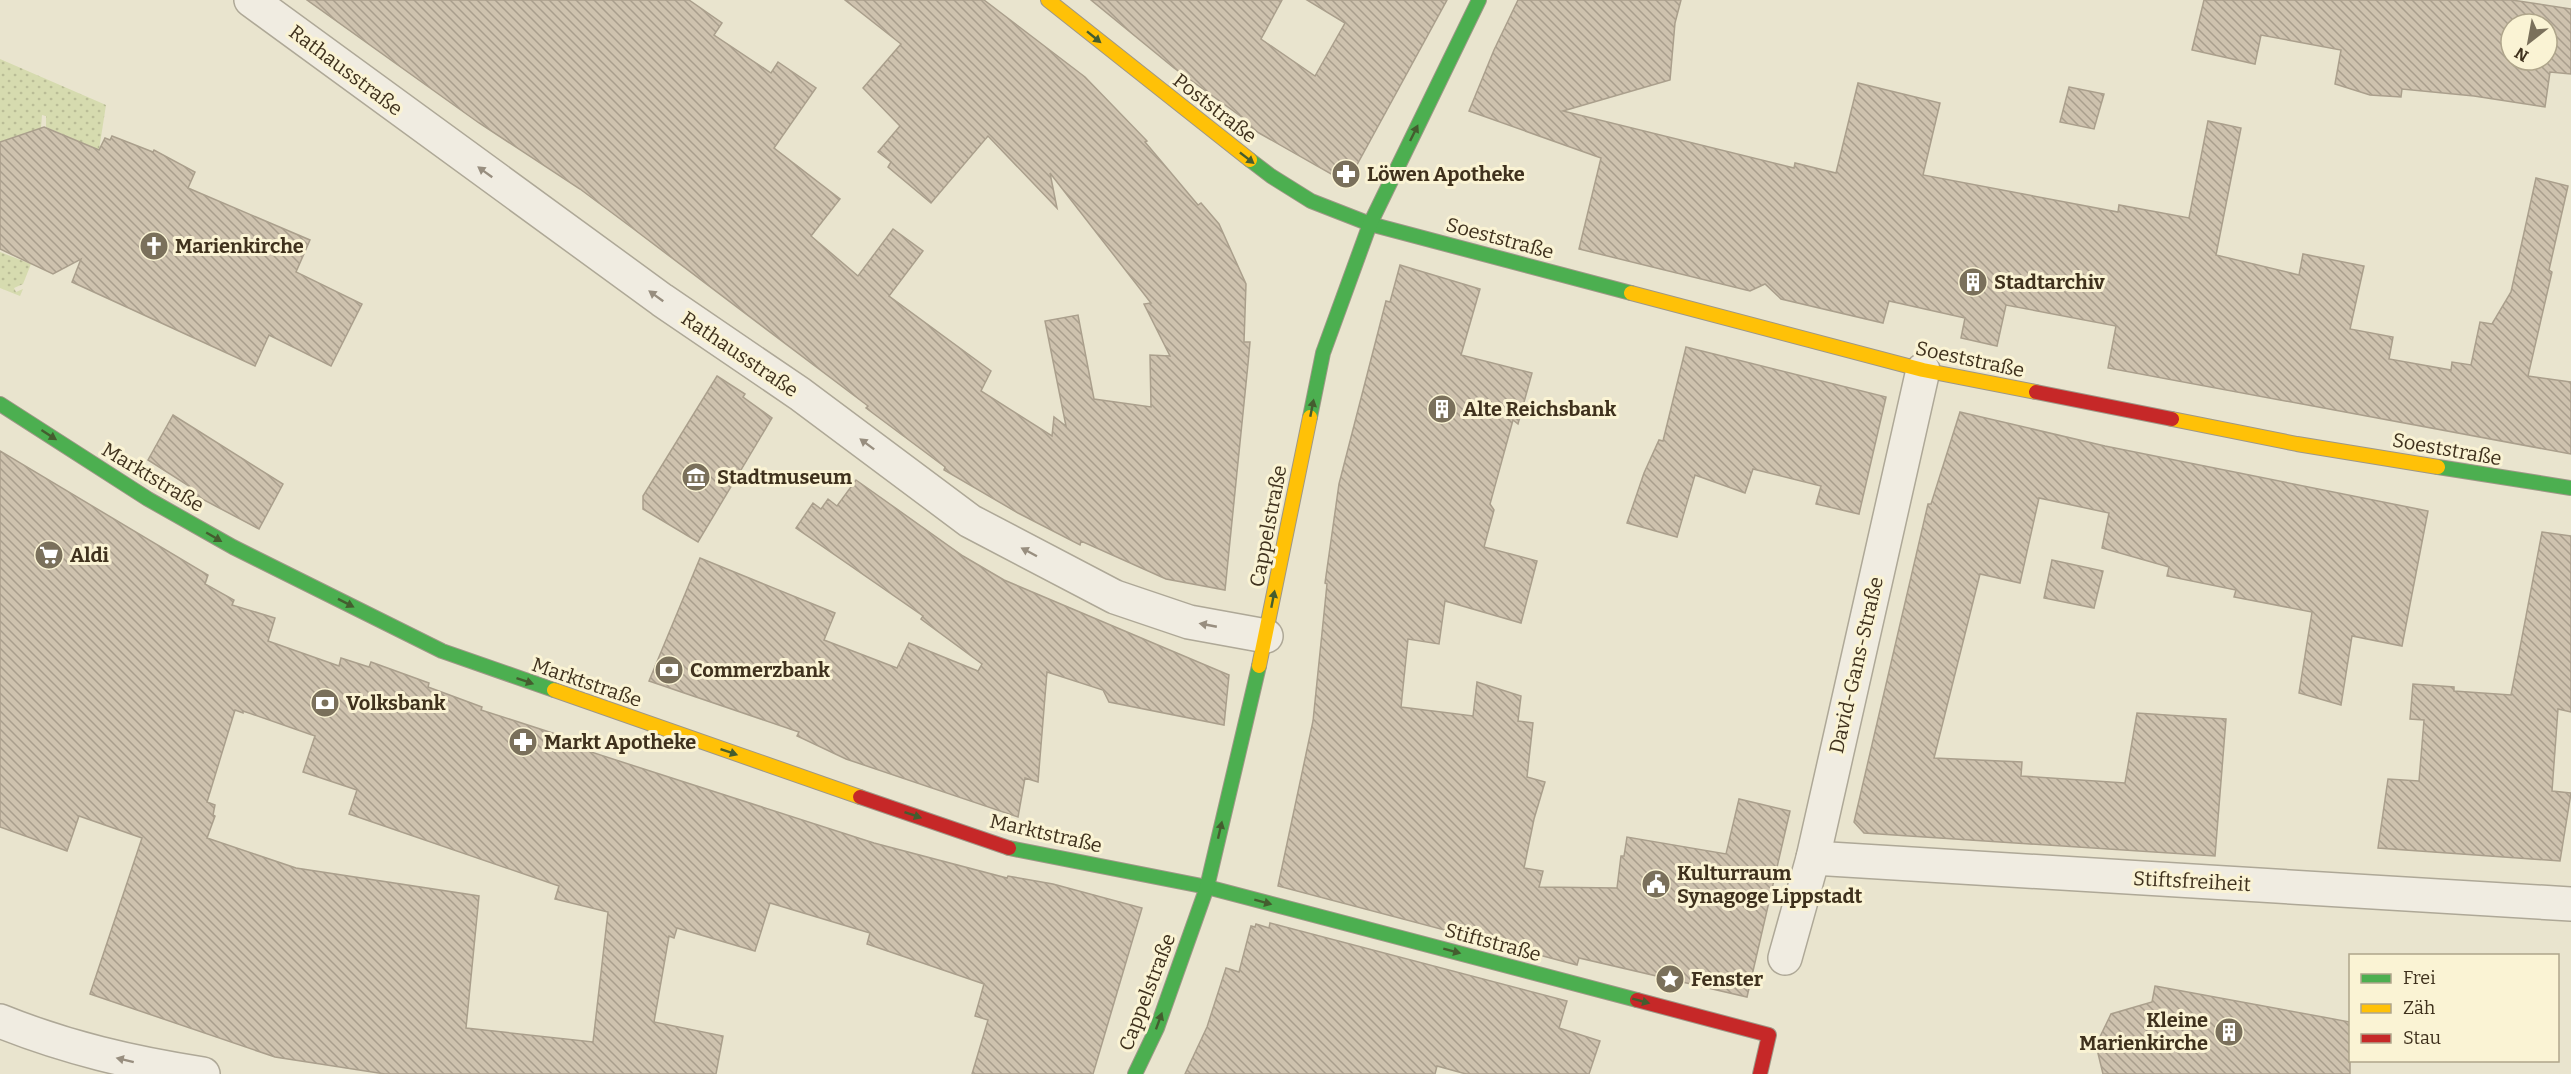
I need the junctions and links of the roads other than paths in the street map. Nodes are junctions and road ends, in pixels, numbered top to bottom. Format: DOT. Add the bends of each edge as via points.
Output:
graph roads {
  1 [pos="251,0"];
  2 [pos="1048,0"];
  3 [pos="1479,0"];
  4 [pos="1370,224"];
  5 [pos="1923,370"];
  6 [pos="0,404"];
  7 [pos="2571,488"];
  8 [pos="1266,636"];
  9 [pos="1813,858"];
  10 [pos="1207,887"];
  11 [pos="2571,904"];
  12 [pos="1785,958"];
  13 [pos="0,1021"];
  14 [pos="204,1074"];
  15 [pos="1135,1074"];
  16 [pos="1760,1074"];
  8 -- 1 [label="street, Rathausstraße, one-way" via="1189,622 1115,597 970,521"];
  2 -- 4 [label="street, Poststraße, one-way" via="1271,176 1311,201"];
  4 -- 3 [label="street, Cappelstraße, one-way"];
  4 -- 5 [label="street, Soeststraße"];
  8 -- 4 [label="street, Cappelstraße, one-way" via="1323,353"];
  5 -- 7 [label="street, Soeststraße" via="2297,444"];
  5 -- 9 [label="street, David-Gans-Straße"];
  6 -- 10 [label="street, Marktstraße, one-way" via="213,536 442,651 1004,847"];
  10 -- 8 [label="street, Cappelstraße, one-way"];
  9 -- 11 [label="street, Stiftsfreiheit"];
  9 -- 12 [label="street, David-Gans-Straße"];
  15 -- 10 [label="street, Cappelstraße, one-way" via="1157,1028"];
  10 -- 16 [label="street, Stiftstraße, one-way" via="1768,1035"];
  14 -- 13 [label="street, one-way" via="138,1064 46,1040"];
}
